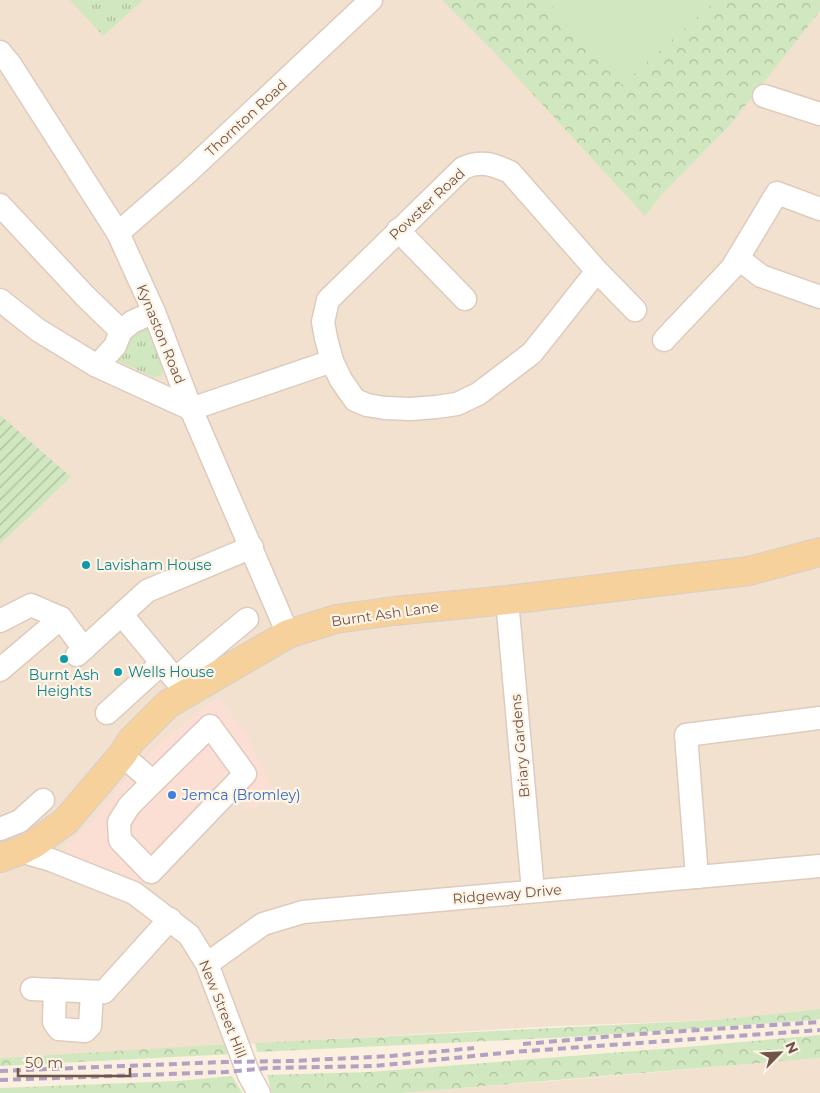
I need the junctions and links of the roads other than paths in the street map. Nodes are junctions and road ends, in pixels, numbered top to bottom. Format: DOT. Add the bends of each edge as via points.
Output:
graph roads {
  1 [pos="371,0"];
  2 [pos="0,52"];
  3 [pos="764,96"];
  4 [pos="820,114"];
  5 [pos="0,206"];
  6 [pos="820,209"];
  7 [pos="398,230"];
  8 [pos="118,233"];
  9 [pos="738,258"];
  10 [pos="597,271"];
  11 [pos="820,297"];
  12 [pos="464,299"];
  13 [pos="0,300"];
  14 [pos="635,310"];
  15 [pos="154,312"];
  16 [pos="121,331"];
  17 [pos="664,340"];
  18 [pos="332,361"];
  19 [pos="97,366"];
  20 [pos="191,409"];
  21 [pos="252,547"];
  22 [pos="820,552"];
  23 [pos="507,600"];
  24 [pos="122,615"];
  25 [pos="61,618"];
  26 [pos="247,618"];
  27 [pos="0,621"];
  28 [pos="288,634"];
  29 [pos="162,663"];
  30 [pos="0,670"];
  31 [pos="107,713"];
  32 [pos="820,718"];
  33 [pos="122,755"];
  34 [pos="153,782"];
  35 [pos="43,800"];
  36 [pos="15,840"];
  37 [pos="820,866"];
  38 [pos="151,872"];
  39 [pos="697,876"];
  40 [pos="533,891"];
  41 [pos="134,893"];
  42 [pos="170,919"];
  43 [pos="207,964"];
  44 [pos="32,988"];
  45 [pos="55,990"];
  46 [pos="92,992"];
  47 [pos="259,1093"];
  1 -- 8 [label="street, Thornton Road" via="187,173"];
  2 -- 8 [label="street, Kynaston Road"];
  3 -- 4 [label="street"];
  5 -- 16 [label="street"];
  6 -- 9 [label="street" via="777,193"];
  7 -- 10 [label="street, Powster Road" via="463,168 473,164 494,165 510,172"];
  7 -- 12 [label="street"];
  7 -- 18 [label="street, Powster Road" via="328,300 323,322"];
  8 -- 15 [label="street, Kynaston Road"];
  9 -- 11 [label="street" via="761,276"];
  9 -- 17 [label="street"];
  10 -- 14 [label="street, Powster Road"];
  10 -- 18 [label="street, Powster Road" via="532,353 478,394 457,404 411,409 367,405 355,400"];
  13 -- 19 [label="street" via="38,330"];
  15 -- 16 [label="street"];
  15 -- 20 [label="street, Kynaston Road"];
  16 -- 19 [label="street" via="115,346"];
  18 -- 20 [label="street"];
  19 -- 20 [label="street"];
  20 -- 21 [label="street, Kynaston Road"];
  21 -- 24 [label="street" via="147,591"];
  21 -- 28 [label="street, Kynaston Road"];
  22 -- 23 [label="main road, Burnt Ash Lane" via="749,571"];
  23 -- 28 [label="main road, Burnt Ash Lane" via="336,619"];
  23 -- 40 [label="street, Briary Gardens"];
  24 -- 25 [label="street" via="81,652"];
  24 -- 29 [label="street"];
  25 -- 27 [label="street" via="31,604"];
  25 -- 30 [label="street"];
  26 -- 29 [label="street" via="175,678"];
  28 -- 33 [label="main road, Burnt Ash Lane" via="168,704 131,741"];
  29 -- 31 [label="street"];
  32 -- 39 [label="street" via="686,735"];
  33 -- 34 [label="street"];
  33 -- 36 [label="main road, Burnt Ash Lane" via="66,821"];
  34 -- 38 [label="street" via="129,806 119,822 120,840"];
  34 -- 38 [label="street" via="210,726 245,774"];
  35 -- 36 [label="street"];
  36 -- 41 [label="street, New Street Hill" via="51,860"];
  37 -- 39 [label="street, Ridgeway Drive"];
  38 -- 41 [label="street"];
  39 -- 40 [label="street, Ridgeway Drive"];
  40 -- 43 [label="street, Ridgeway Drive" via="303,912 263,924"];
  41 -- 42 [label="street, New Street Hill"];
  42 -- 43 [label="street, New Street Hill" via="189,935"];
  42 -- 46 [label="street" via="104,992"];
  43 -- 47 [label="street, New Street Hill" via="249,1075"];
  44 -- 45 [label="street"];
  45 -- 46 [label="street"];
  45 -- 46 [label="street" via="54,1022 57,1028 85,1031 90,1026"];
}
